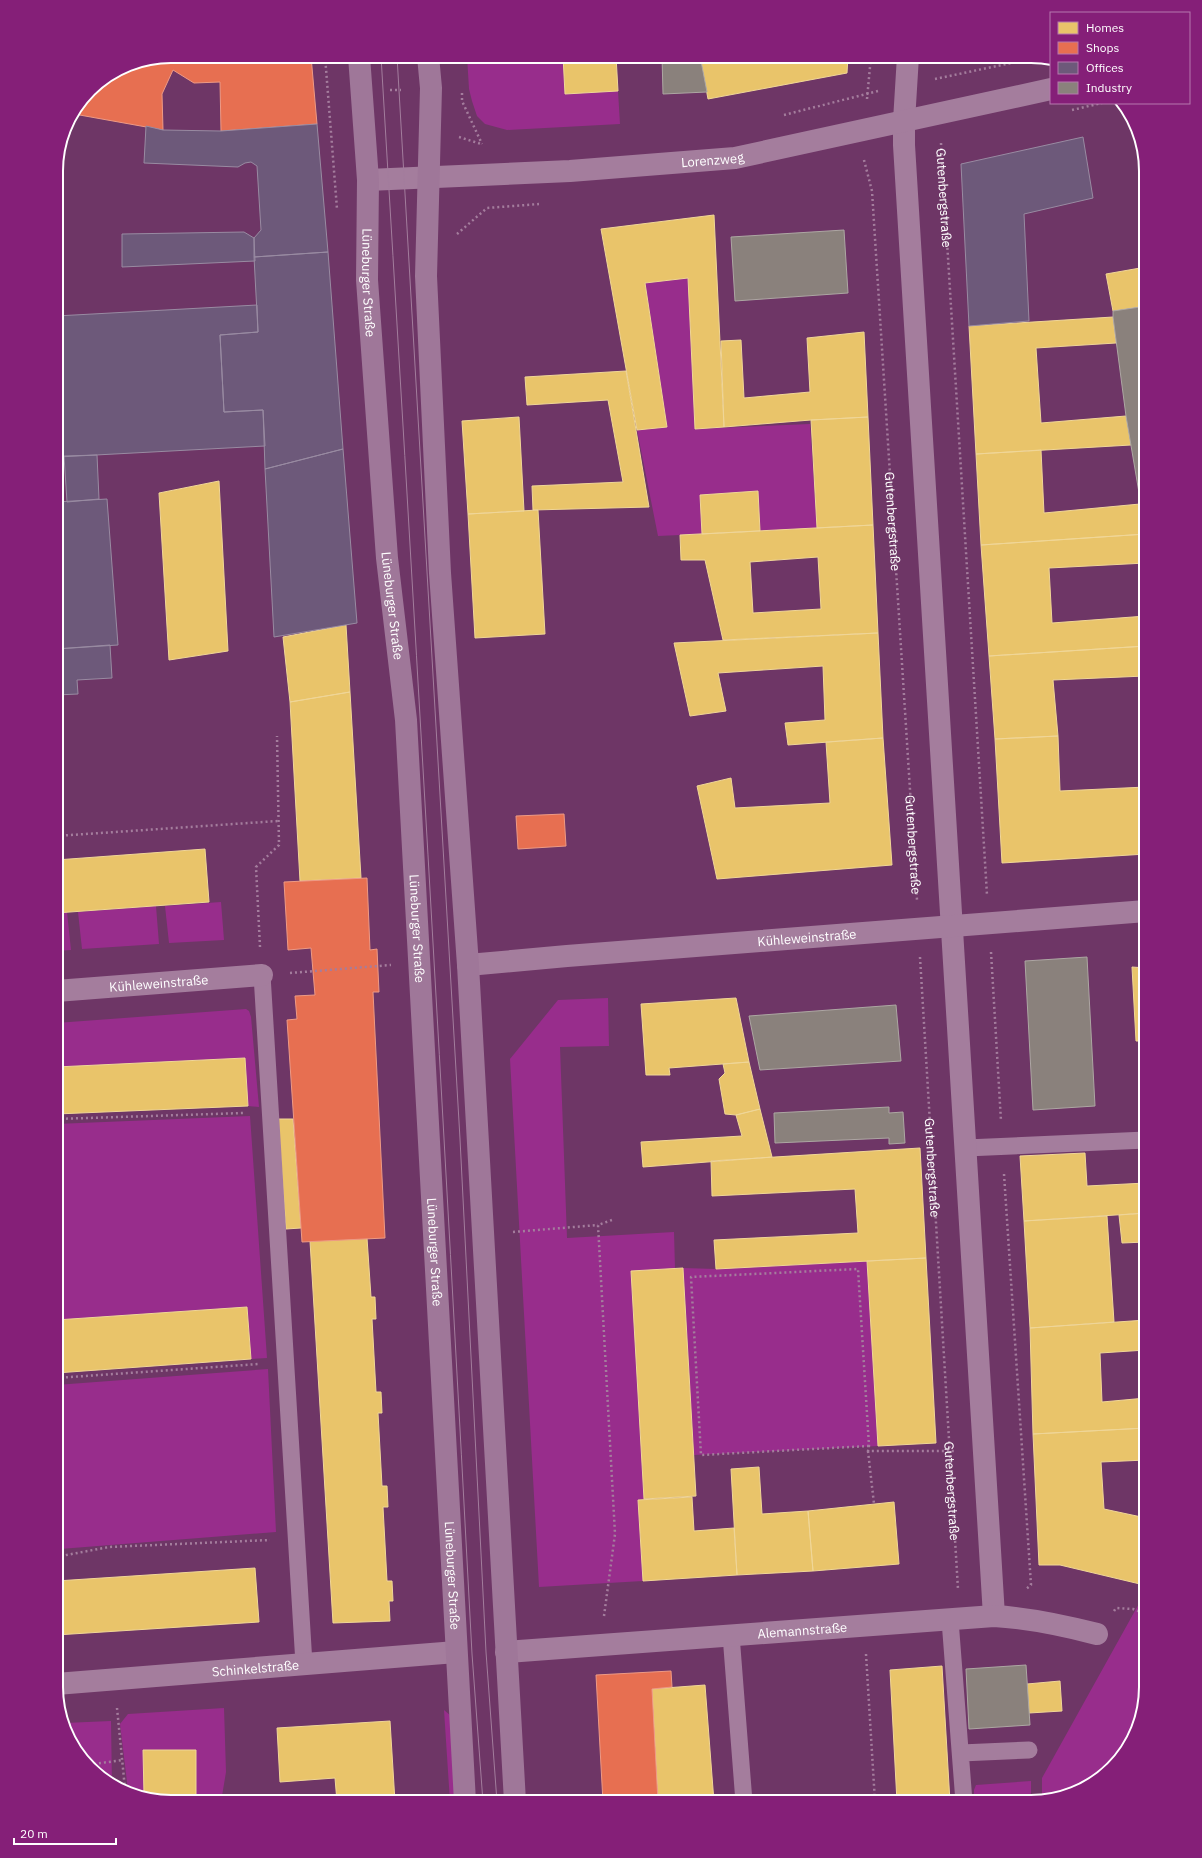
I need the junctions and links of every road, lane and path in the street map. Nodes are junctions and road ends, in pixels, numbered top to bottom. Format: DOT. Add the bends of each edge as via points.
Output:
graph roads {
  1 [pos="360,63"];
  2 [pos="428,63"];
  3 [pos="871,63"];
  4 [pos="908,63"];
  5 [pos="1011,63"];
  6 [pos="934,72"];
  7 [pos="934,79"];
  8 [pos="430,88"];
  9 [pos="1050,89"];
  10 [pos="880,90"];
  11 [pos="362,92"];
  12 [pos="327,93"];
  13 [pos="868,93"];
  14 [pos="937,113"];
  15 [pos="780,116"];
  16 [pos="904,121"];
  17 [pos="862,130"];
  18 [pos="455,132"];
  19 [pos="482,144"];
  20 [pos="490,144"];
  21 [pos="428,178"];
  22 [pos="368,180"];
  23 [pos="277,736"];
  24 [pos="278,821"];
  25 [pos="63,836"];
  26 [pos="1139,912"];
  27 [pos="989,923"];
  28 [pos="953,926"];
  29 [pos="918,929"];
  30 [pos="397,965"];
  31 [pos="468,965"];
  32 [pos="262,975"];
  33 [pos="63,990"];
  34 [pos="270,1112"];
  35 [pos="63,1119"];
  36 [pos="1139,1140"];
  37 [pos="1003,1146"];
  38 [pos="966,1148"];
  39 [pos="612,1220"];
  40 [pos="598,1225"];
  41 [pos="506,1232"];
  42 [pos="212,1362"];
  43 [pos="285,1362"];
  44 [pos="212,1367"];
  45 [pos="132,1368"];
  46 [pos="132,1373"];
  47 [pos="63,1378"];
  48 [pos="869,1446"];
  49 [pos="868,1451"];
  50 [pos="949,1452"];
  51 [pos="984,1452"];
  52 [pos="874,1504"];
  53 [pos="296,1539"];
  54 [pos="63,1556"];
  55 [pos="994,1616"];
  56 [pos="950,1620"];
  57 [pos="865,1626"];
  58 [pos="1097,1634"];
  59 [pos="731,1635"];
  60 [pos="601,1644"];
  61 [pos="456,1652"];
  62 [pos="506,1652"];
  63 [pos="304,1664"];
  64 [pos="114,1680"];
  65 [pos="63,1684"];
  66 [pos="1029,1750"];
  67 [pos="961,1753"];
  68 [pos="123,1760"];
  69 [pos="96,1764"];
  70 [pos="125,1785"];
  71 [pos="465,1795"];
  72 [pos="515,1795"];
  73 [pos="743,1795"];
  74 [pos="875,1795"];
  75 [pos="964,1795"];
  1 -- 11 [label="main road, Lüneburger Straße"];
  2 -- 8 [label="main road"];
  3 -- 13 [label="path, Gutenbergstraße"];
  4 -- 16 [label="street"];
  5 -- 7 [label="path"];
  6 -- 7 [label="path, Gutenbergstraße"];
  7 -- 14 [label="path, Gutenbergstraße"];
  8 -- 11 [label="path"];
  8 -- 19 [label="path" via="462,86 462,101"];
  8 -- 21 [label="main road"];
  9 -- 14 [label="street, Lorenzweg"];
  10 -- 13 [label="path"];
  11 -- 12 [label="path"];
  11 -- 22 [label="main road, Lüneburger Straße"];
  13 -- 15 [label="path"];
  13 -- 17 [label="path, Gutenbergstraße"];
  14 -- 16 [label="street, Lorenzweg"];
  14 -- 27 [label="path, Gutenbergstraße" via="941,138"];
  16 -- 17 [label="street, Lorenzweg"];
  16 -- 28 [label="street"];
  17 -- 21 [label="street, Lorenzweg" via="735,158"];
  17 -- 29 [label="path, Gutenbergstraße" via="862,155 872,191"];
  18 -- 19 [label="path" via="460,138"];
  19 -- 20 [label="path"];
  21 -- 22 [label="street, Lorenzweg"];
  21 -- 31 [label="main road" via="426,276 440,565"];
  22 -- 61 [label="main road, Lüneburger Straße" via="367,280 388,558 406,720"];
  23 -- 24 [label="path"];
  24 -- 25 [label="path"];
  24 -- 32 [label="path" via="278,845 256,867"];
  26 -- 27 [label="street, Kühleweinstraße"];
  27 -- 28 [label="street, Kühleweinstraße"];
  27 -- 37 [label="path, Gutenbergstraße"];
  28 -- 29 [label="street, Kühleweinstraße"];
  28 -- 38 [label="street"];
  29 -- 31 [label="street, Kühleweinstraße"];
  29 -- 50 [label="path, Gutenbergstraße"];
  30 -- 32 [label="path"];
  31 -- 62 [label="main road"];
  32 -- 33 [label="street, Kühleweinstraße"];
  32 -- 34 [label="lane"];
  34 -- 35 [label="path"];
  34 -- 43 [label="lane"];
  36 -- 37 [label="lane"];
  37 -- 38 [label="lane"];
  37 -- 55 [label="path, Gutenbergstraße" via="1031,1585"];
  38 -- 51 [label="street"];
  39 -- 40 [label="path"];
  40 -- 41 [label="path"];
  40 -- 60 [label="path" via="615,1534"];
  42 -- 44 [label="path"];
  43 -- 44 [label="path"];
  43 -- 53 [label="lane"];
  44 -- 46 [label="path"];
  45 -- 46 [label="path"];
  46 -- 47 [label="path"];
  48 -- 48 [label="path" via="858,1269 691,1277 701,1455"];
  48 -- 49 [label="path"];
  49 -- 50 [label="path"];
  49 -- 52 [label="path"];
  50 -- 51 [label="path"];
  50 -- 55 [label="path, Gutenbergstraße" via="958,1591"];
  51 -- 55 [label="street"];
  53 -- 54 [label="path" via="109,1547"];
  53 -- 63 [label="lane"];
  55 -- 56 [label="street, Alemannstraße"];
  55 -- 58 [label="street, Alemannstraße" via="1047,1621"];
  56 -- 57 [label="street, Alemannstraße"];
  56 -- 67 [label="lane"];
  57 -- 59 [label="street, Alemannstraße"];
  57 -- 74 [label="path"];
  59 -- 60 [label="street, Alemannstraße"];
  59 -- 73 [label="lane"];
  60 -- 62 [label="street, Alemannstraße"];
  61 -- 63 [label="street, Schinkelstraße"];
  61 -- 71 [label="main road, Lüneburger Straße"];
  62 -- 72 [label="main road"];
  63 -- 64 [label="street, Schinkelstraße"];
  64 -- 65 [label="street, Schinkelstraße"];
  64 -- 68 [label="path"];
  66 -- 67 [label="lane"];
  67 -- 75 [label="lane"];
  68 -- 69 [label="path"];
  68 -- 70 [label="path"];
}
